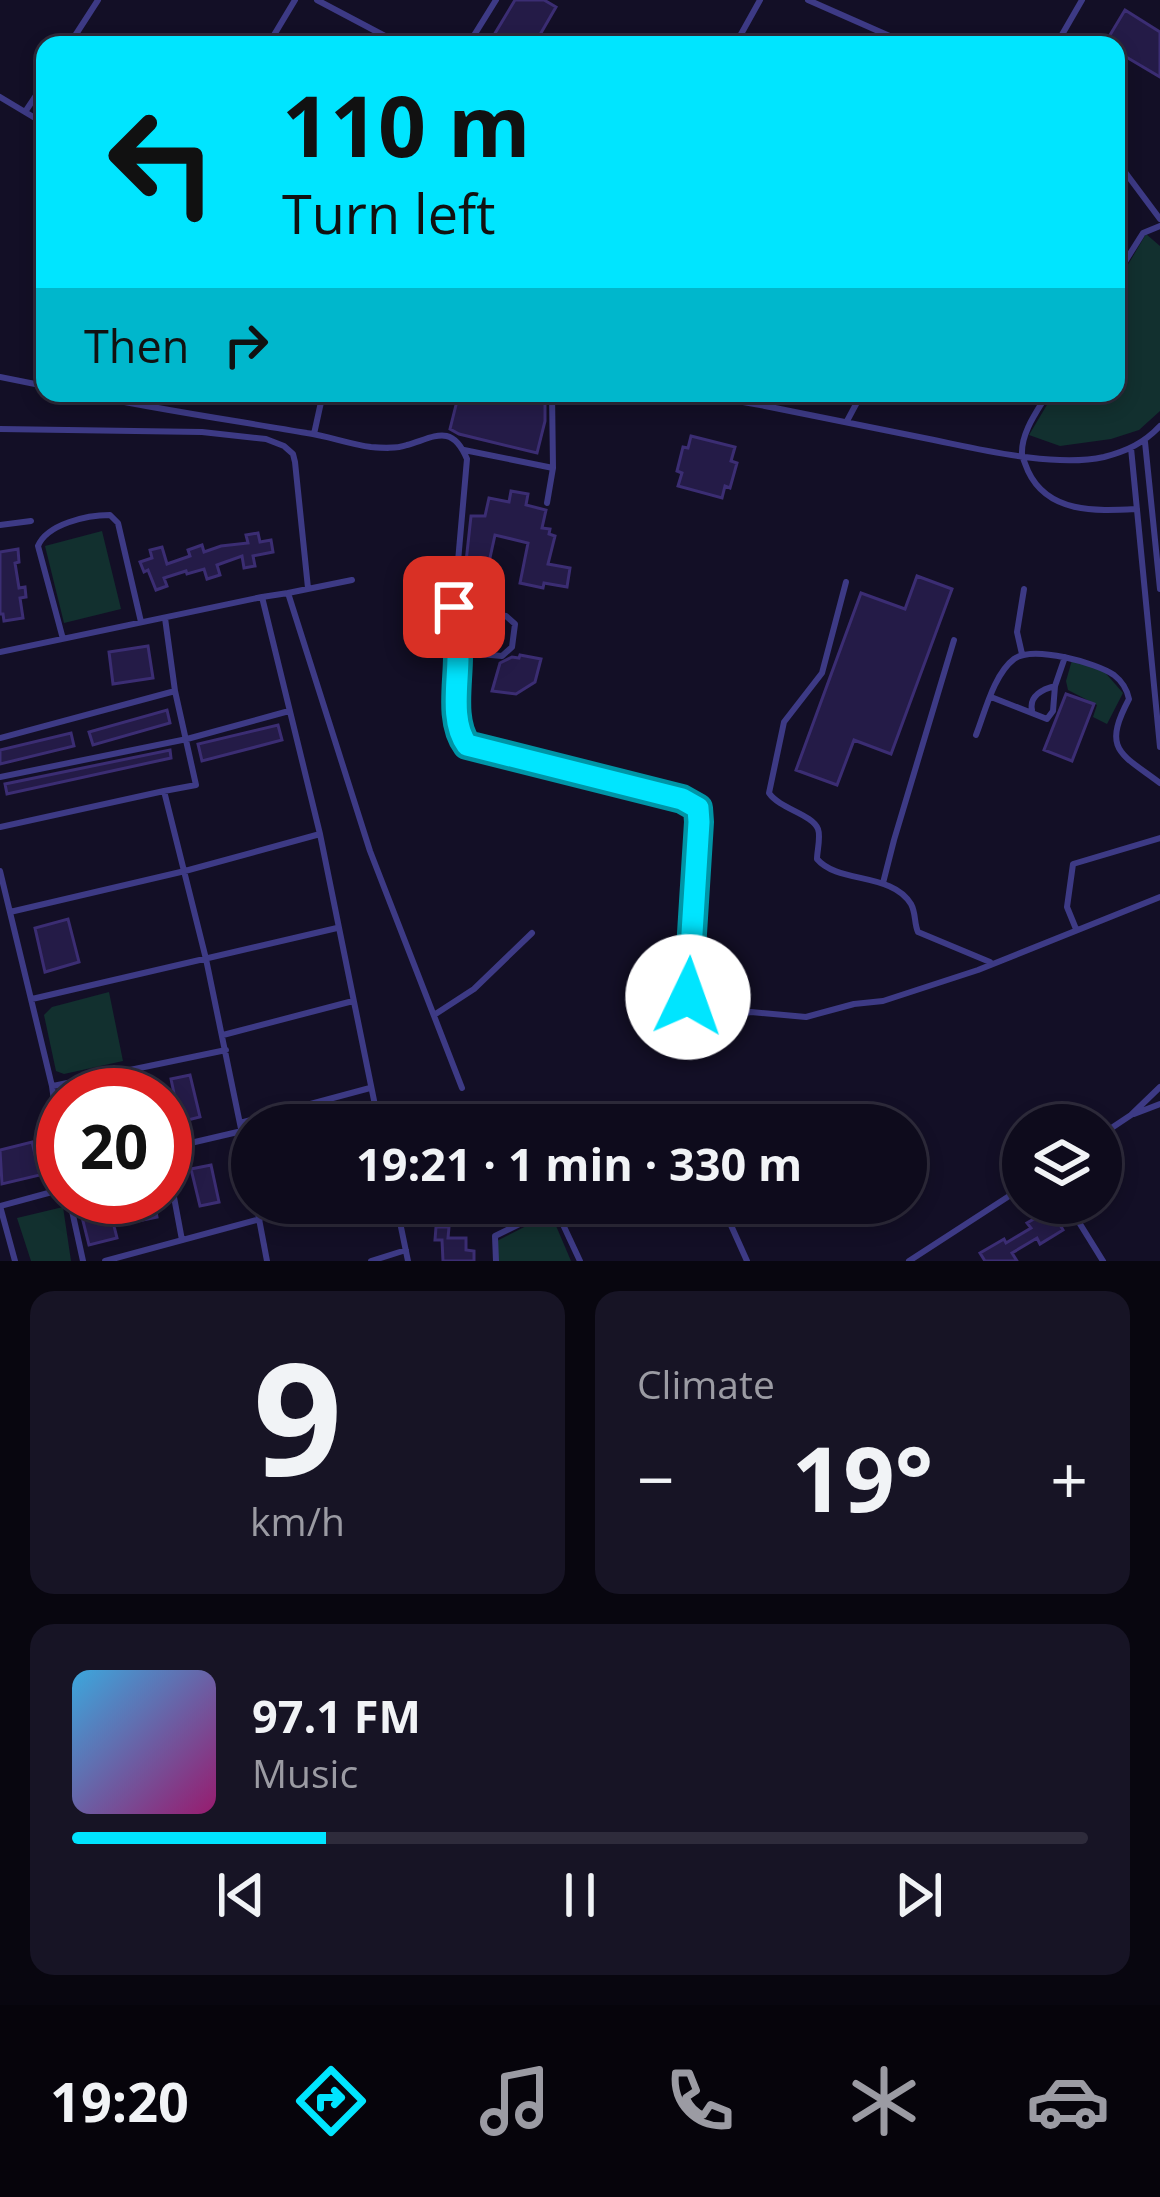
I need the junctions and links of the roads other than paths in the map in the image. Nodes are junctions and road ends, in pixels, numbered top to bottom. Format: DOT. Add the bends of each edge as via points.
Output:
graph roads {
  1 [pos="98,0"];
  2 [pos="296,0"];
  3 [pos="316,0"];
  4 [pos="496,0"];
  5 [pos="760,0"];
  6 [pos="808,0"];
  7 [pos="1082,0"];
  8 [pos="75,36"];
  9 [pos="274,36"];
  10 [pos="385,36"];
  11 [pos="474,36"];
  12 [pos="740,36"];
  13 [pos="890,36"];
  14 [pos="1061,36"];
  15 [pos="36,96"];
  16 [pos="0,97"];
  17 [pos="25,112"];
  18 [pos="36,119"];
  19 [pos="1125,173"];
  20 [pos="1160,222"];
  21 [pos="1125,262"];
  22 [pos="0,377"];
  23 [pos="36,384"];
  24 [pos="123,402"];
  25 [pos="321,402"];
  26 [pos="552,402"];
  27 [pos="743,402"];
  28 [pos="767,402"];
  29 [pos="857,402"];
  30 [pos="1043,402"];
  31 [pos="765,406"];
  32 [pos="846,422"];
  33 [pos="1160,426"];
  34 [pos="0,429"];
  35 [pos="314,434"];
  36 [pos="1144,442"];
  37 [pos="1131,448"];
  38 [pos="464,450"];
  39 [pos="1021,455"];
  40 [pos="553,468"];
  41 [pos="547,503"];
  42 [pos="1137,509"];
  43 [pos="31,521"];
  44 [pos="0,525"];
  45 [pos="352,580"];
  46 [pos="846,582"];
  47 [pos="308,588"];
  48 [pos="1024,589"];
  49 [pos="1160,589"];
  50 [pos="288,593"];
  51 [pos="262,597"];
  52 [pos="454,607"];
  53 [pos="165,618"];
  54 [pos="141,622"];
  55 [pos="63,639"];
  56 [pos="954,640"];
  57 [pos="0,652"];
  58 [pos="458,652"];
  59 [pos="1022,654"];
  60 [pos="1065,657"];
  61 [pos="1055,686"];
  62 [pos="176,691"];
  63 [pos="991,698"];
  64 [pos="289,710"];
  65 [pos="1032,713"];
  66 [pos="976,735"];
  67 [pos="0,738"];
  68 [pos="187,739"];
  69 [pos="1160,747"];
  70 [pos="0,777"];
  71 [pos="1160,784"];
  72 [pos="164,791"];
  73 [pos="0,826"];
  74 [pos="320,834"];
  75 [pos="1160,838"];
  76 [pos="0,871"];
  77 [pos="185,871"];
  78 [pos="883,883"];
  79 [pos="1160,897"];
  80 [pos="10,912"];
  81 [pos="337,928"];
  82 [pos="1077,930"];
  83 [pos="532,933"];
  84 [pos="206,959"];
  85 [pos="993,963"];
  86 [pos="32,999"];
  87 [pos="352,1001"];
  88 [pos="434,1015"];
  89 [pos="223,1035"];
  90 [pos="226,1050"];
  91 [pos="48,1068"];
  92 [pos="141,1068"];
  93 [pos="1160,1087"];
  94 [pos="370,1088"];
  95 [pos="462,1088"];
  96 [pos="237,1104"];
  97 [pos="317,1104"];
  98 [pos="374,1104"];
  99 [pos="1160,1104"];
  100 [pos="1130,1115"];
  101 [pos="1122,1121"];
  102 [pos="231,1130"];
  103 [pos="192,1141"];
  104 [pos="36,1196"];
  105 [pos="1002,1200"];
  106 [pos="231,1221"];
  107 [pos="75,1224"];
  108 [pos="179,1224"];
  109 [pos="260,1224"];
  110 [pos="400,1224"];
  111 [pos="730,1224"];
  112 [pos="1080,1224"];
  113 [pos="182,1240"];
  114 [pos="406,1250"];
  115 [pos="15,1261"];
  116 [pos="83,1261"];
  117 [pos="105,1261"];
  118 [pos="267,1261"];
  119 [pos="371,1261"];
  120 [pos="408,1261"];
  121 [pos="496,1261"];
  122 [pos="580,1261"];
  123 [pos="747,1261"];
  124 [pos="909,1261"];
  125 [pos="1103,1261"];
  1 -- 8 [label="lane"];
  2 -- 9 [label="lane"];
  3 -- 10 [label="lane"];
  4 -- 11 [label="lane"];
  5 -- 12 [label="lane"];
  6 -- 13 [label="lane"];
  7 -- 14 [label="lane"];
  15 -- 17 [label="lane"];
  16 -- 17 [label="lane"];
  17 -- 18 [label="lane"];
  19 -- 20 [label="lane"];
  20 -- 21 [label="lane"];
  22 -- 23 [label="lane"];
  24 -- 35 [label="lane"];
  25 -- 35 [label="lane"];
  26 -- 40 [label="lane"];
  27 -- 31 [label="lane"];
  28 -- 31 [label="lane"];
  29 -- 32 [label="lane"];
  30 -- 39 [label="lane"];
  31 -- 32 [label="lane"];
  32 -- 39 [label="lane"];
  33 -- 36 [label="lane"];
  34 -- 47 [label="lane" via="202,432 284,446 296,462"];
  35 -- 38 [label="lane" via="388,448 439,434"];
  36 -- 37 [label="lane"];
  36 -- 49 [label="lane"];
  37 -- 39 [label="lane" via="1101,458"];
  37 -- 42 [label="lane"];
  38 -- 40 [label="lane"];
  38 -- 52 [label="lane"];
  39 -- 42 [label="lane" via="1056,501 1089,511"];
  40 -- 41 [label="lane"];
  42 -- 69 [label="lane"];
  43 -- 44 [label="lane"];
  45 -- 47 [label="lane"];
  46 -- 78 [label="lane" via="822,673 784,722 769,793 818,827 824,867"];
  47 -- 50 [label="lane"];
  48 -- 59 [label="lane"];
  50 -- 51 [label="lane"];
  50 -- 88 [label="lane" via="370,851"];
  51 -- 53 [label="lane"];
  51 -- 64 [label="lane"];
  52 -- 58 [label="lane"];
  52 -- 58 [label="lane" via="514,624 512,647 502,656"];
  53 -- 54 [label="lane"];
  53 -- 62 [label="lane"];
  54 -- 55 [label="lane"];
  54 -- 55 [label="lane" via="118,523 102,514 39,540"];
  55 -- 57 [label="lane"];
  56 -- 78 [label="lane"];
  58 -- 85 [label="lane" via="458,722 470,747 698,808 688,997 703,1021 751,1012 806,1016 884,1001"];
  59 -- 60 [label="lane"];
  59 -- 63 [label="lane" via="1004,669"];
  60 -- 61 [label="lane"];
  60 -- 71 [label="lane" via="1123,684 1129,699 1115,742"];
  61 -- 65 [label="lane" via="1034,697"];
  61 -- 65 [label="lane" via="1051,717"];
  62 -- 67 [label="lane"];
  62 -- 68 [label="lane"];
  63 -- 65 [label="lane"];
  63 -- 66 [label="lane"];
  64 -- 68 [label="lane"];
  64 -- 74 [label="lane"];
  68 -- 70 [label="lane"];
  68 -- 72 [label="lane" via="196,784"];
  72 -- 73 [label="lane"];
  72 -- 77 [label="lane"];
  74 -- 77 [label="lane"];
  74 -- 81 [label="lane"];
  75 -- 82 [label="lane" via="1073,864 1067,907"];
  76 -- 80 [label="lane"];
  77 -- 80 [label="lane"];
  77 -- 84 [label="lane"];
  78 -- 85 [label="lane" via="911,904 918,932"];
  79 -- 82 [label="lane"];
  80 -- 86 [label="lane"];
  81 -- 84 [label="lane"];
  81 -- 87 [label="lane"];
  82 -- 85 [label="lane"];
  83 -- 88 [label="lane"];
  84 -- 86 [label="lane"];
  84 -- 89 [label="lane"];
  86 -- 91 [label="lane"];
  87 -- 89 [label="lane"];
  87 -- 94 [label="lane"];
  88 -- 95 [label="lane"];
  89 -- 90 [label="lane"];
  90 -- 92 [label="lane"];
  90 -- 96 [label="lane"];
  93 -- 100 [label="lane"];
  94 -- 97 [label="lane"];
  94 -- 98 [label="lane"];
  99 -- 100 [label="lane"];
  100 -- 101 [label="lane"];
  102 -- 103 [label="lane"];
  104 -- 115 [label="lane" via="0,1206"];
  105 -- 124 [label="lane"];
  106 -- 113 [label="lane"];
  107 -- 116 [label="lane"];
  108 -- 113 [label="lane"];
  109 -- 118 [label="lane"];
  110 -- 114 [label="lane"];
  111 -- 123 [label="lane"];
  112 -- 125 [label="lane"];
  113 -- 117 [label="lane"];
  114 -- 119 [label="lane"];
  114 -- 120 [label="lane"];
  121 -- 122 [label="lane" via="495,1236 550,1209"];
}
